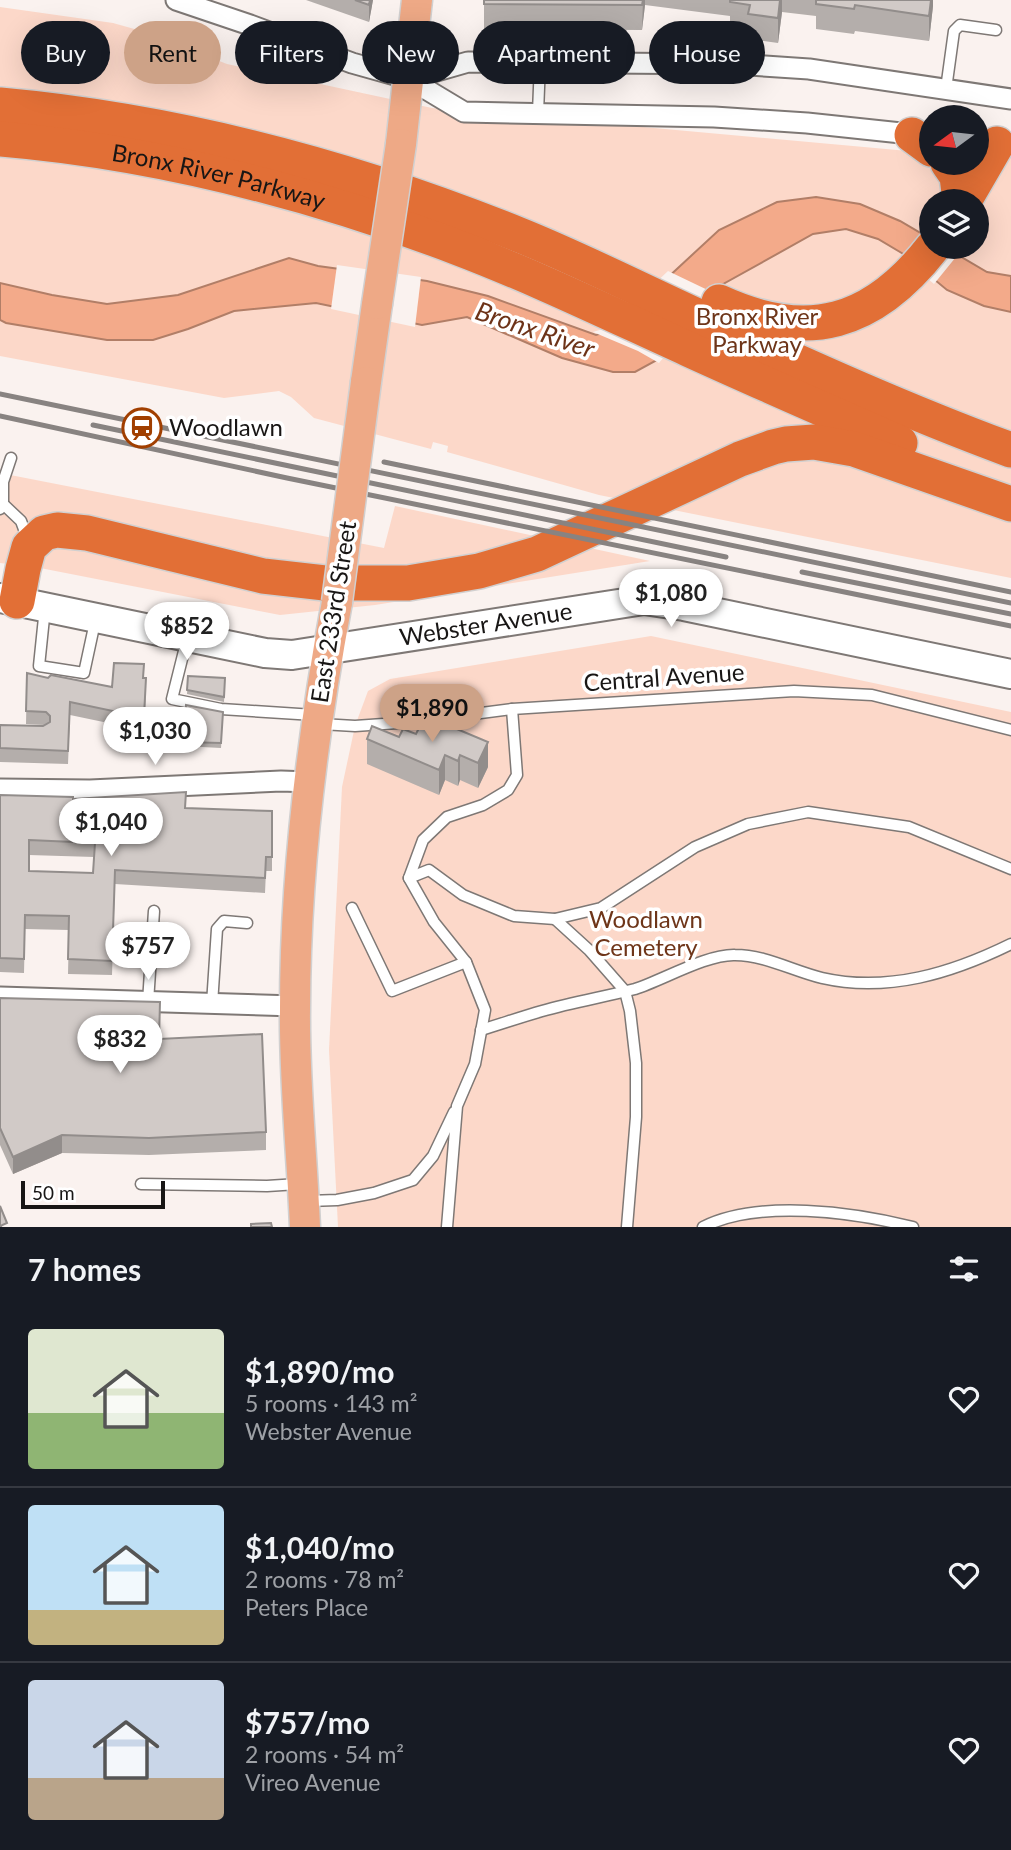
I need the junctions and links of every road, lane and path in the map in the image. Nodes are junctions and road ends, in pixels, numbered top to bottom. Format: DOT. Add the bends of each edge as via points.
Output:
graph roads {
  1 [pos="176,0"];
  2 [pos="417,0"];
  3 [pos="415,21"];
  4 [pos="996,30"];
  5 [pos="635,63"];
  6 [pos="362,67"];
  7 [pos="407,84"];
  8 [pos="416,84"];
  9 [pos="539,84"];
  10 [pos="946,89"];
  11 [pos="1011,99"];
  12 [pos="0,105"];
  13 [pos="538,113"];
  14 [pos="0,139"];
  15 [pos="919,139"];
  16 [pos="995,144"];
  17 [pos="969,189"];
  18 [pos="923,259"];
  19 [pos="714,312"];
  20 [pos="1011,450"];
  21 [pos="11,458"];
  22 [pos="1011,485"];
  23 [pos="1011,504"];
  24 [pos="1,507"];
  25 [pos="29,547"];
  26 [pos="21,602"];
  27 [pos="96,618"];
  28 [pos="188,637"];
  29 [pos="330,651"];
  30 [pos="1011,674"];
  31 [pos="512,709"];
  32 [pos="317,720"];
  33 [pos="1011,730"];
  34 [pos="309,782"];
  35 [pos="0,789"];
  36 [pos="1011,869"];
  37 [pos="409,878"];
  38 [pos="352,908"];
  39 [pos="154,911"];
  40 [pos="555,919"];
  41 [pos="247,923"];
  42 [pos="1011,944"];
  43 [pos="466,962"];
  44 [pos="625,991"];
  45 [pos="0,997"];
  46 [pos="148,1002"];
  47 [pos="212,1004"];
  48 [pos="295,1006"];
  49 [pos="481,1030"];
  50 [pos="457,1106"];
  51 [pos="141,1184"];
  52 [pos="303,1204"];
  53 [pos="447,1227"];
  54 [pos="627,1227"];
  55 [pos="703,1227"];
  56 [pos="913,1227"];
  1 -- 6 [label="street"];
  2 -- 3 [label="main road, East 233rd Street"];
  4 -- 10 [label="lane" via="960,25 954,31"];
  5 -- 10 [label="street" via="809,69"];
  7 -- 29 [label="main road, East 233rd Street, bridge"];
  8 -- 13 [label="street" via="464,112"];
  9 -- 13 [label="lane"];
  10 -- 11 [label="street"];
  12 -- 19 [label="highway, Bronx River Parkway" via="151,127 353,177 629,273"];
  13 -- 15 [label="street" via="777,120"];
  14 -- 22 [label="highway, Bronx River Parkway" via="221,175 312,199 456,247 895,440"];
  16 -- 17 [label="highway"];
  18 -- 19 [label="highway" via="888,294 854,313 789,324"];
  19 -- 20 [label="highway, Bronx River Parkway" via="905,409"];
  21 -- 24 [label="lane"];
  23 -- 25 [label="highway" via="854,449 800,443 740,459 519,560 408,583 325,583 263,576 66,530 44,533"];
  24 -- 25 [label="lane" via="21,521"];
  25 -- 26 [label="highway"];
  26 -- 27 [label="main road, Webster Avenue"];
  26 -- 27 [label="lane" via="38,666 84,673"];
  27 -- 28 [label="main road, Webster Avenue"];
  28 -- 29 [label="main road, Webster Avenue" via="274,654"];
  28 -- 32 [label="lane, Central Avenue" via="172,699"];
  29 -- 30 [label="main road, Webster Avenue" via="644,600"];
  29 -- 32 [label="main road, East 233rd Street"];
  31 -- 32 [label="lane, Central Avenue" via="355,726"];
  31 -- 33 [label="lane, Central Avenue" via="794,691 872,695"];
  31 -- 37 [label="lane" via="517,775 508,790 483,805 447,817 423,840"];
  32 -- 34 [label="main road, East 233rd Street"];
  34 -- 35 [label="street"];
  34 -- 48 [label="main road, East 233rd Street"];
  36 -- 40 [label="lane" via="909,827 808,812 748,824 695,846 601,908"];
  37 -- 40 [label="lane" via="429,870 463,895 514,916"];
  37 -- 43 [label="lane" via="434,922"];
  38 -- 43 [label="lane" via="392,991"];
  39 -- 46 [label="lane"];
  40 -- 44 [label="lane"];
  41 -- 47 [label="lane" via="224,921 218,929"];
  42 -- 44 [label="lane" via="930,976 880,983 821,977 733,954"];
  43 -- 49 [label="lane" via="485,1010"];
  44 -- 49 [label="lane"];
  44 -- 54 [label="lane" via="636,1063"];
  45 -- 46 [label="street"];
  46 -- 47 [label="street"];
  47 -- 48 [label="street"];
  48 -- 52 [label="main road, East 233rd Street"];
  49 -- 50 [label="lane" via="475,1064"];
  50 -- 52 [label="lane" via="433,1156 413,1180 374,1193"];
  50 -- 53 [label="lane"];
  51 -- 52 [label="lane" via="267,1186"];
  55 -- 56 [label="lane" via="763,1210 828,1213"];
}
